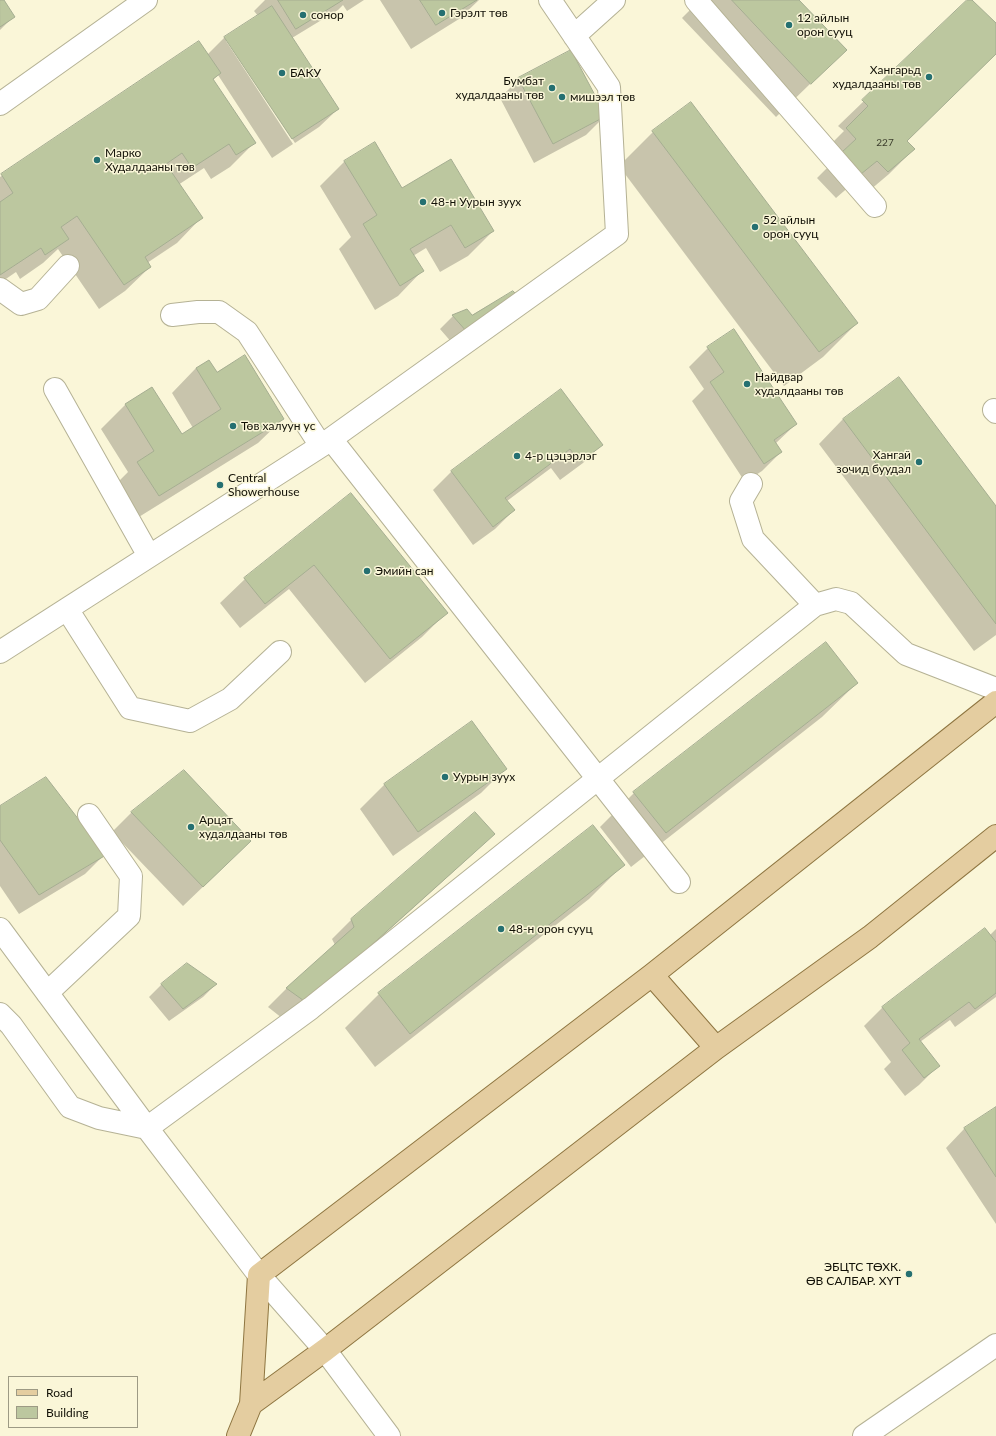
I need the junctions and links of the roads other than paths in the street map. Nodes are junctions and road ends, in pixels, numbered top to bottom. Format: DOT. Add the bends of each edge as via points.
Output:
graph roads {
  1 [pos="146,0"];
  2 [pos="550,0"];
  3 [pos="614,0"];
  4 [pos="696,0"];
  5 [pos="119,9"];
  6 [pos="574,36"];
  7 [pos="0,104"];
  8 [pos="875,206"];
  9 [pos="68,266"];
  10 [pos="0,289"];
  11 [pos="172,315"];
  12 [pos="55,389"];
  13 [pos="326,443"];
  14 [pos="751,484"];
  15 [pos="149,556"];
  16 [pos="815,605"];
  17 [pos="67,609"];
  18 [pos="0,652"];
  19 [pos="280,652"];
  20 [pos="996,689"];
  21 [pos="996,702"];
  22 [pos="598,778"];
  23 [pos="89,815"];
  24 [pos="996,836"];
  25 [pos="679,882"];
  26 [pos="0,929"];
  27 [pos="652,975"];
  28 [pos="47,993"];
  29 [pos="0,1014"];
  30 [pos="716,1048"];
  31 [pos="147,1128"];
  32 [pos="259,1275"];
  33 [pos="996,1345"];
  34 [pos="325,1350"];
  35 [pos="251,1404"];
  36 [pos="238,1436"];
  37 [pos="389,1436"];
  38 [pos="864,1436"];
  1 -- 5 [label="street"];
  2 -- 6 [label="street"];
  3 -- 6 [label="street"];
  4 -- 8 [label="street"];
  5 -- 7 [label="street"];
  6 -- 13 [label="street" via="609,88 617,234"];
  9 -- 10 [label="street" via="38,299 21,304"];
  11 -- 13 [label="street" via="219,312 248,332"];
  12 -- 15 [label="street"];
  13 -- 15 [label="street"];
  13 -- 22 [label="street"];
  14 -- 16 [label="street" via="741,501 753,538"];
  15 -- 17 [label="street"];
  16 -- 20 [label="street" via="836,599 851,603 906,654"];
  16 -- 22 [label="street"];
  17 -- 18 [label="street"];
  17 -- 19 [label="street" via="130,708 190,721 230,699"];
  21 -- 27 [label="main road"];
  22 -- 25 [label="street"];
  22 -- 31 [label="street" via="311,1008"];
  23 -- 28 [label="street" via="130,876 129,916"];
  24 -- 30 [label="main road" via="870,937"];
  26 -- 28 [label="street"];
  27 -- 30 [label="main road"];
  27 -- 32 [label="main road"];
  28 -- 31 [label="street"];
  29 -- 31 [label="street" via="70,1107 99,1118"];
  30 -- 34 [label="main road"];
  31 -- 32 [label="street"];
  32 -- 34 [label="street"];
  32 -- 35 [label="main road"];
  33 -- 38 [label="street"];
  34 -- 35 [label="main road"];
  34 -- 37 [label="street"];
  35 -- 36 [label="main road"];
}
